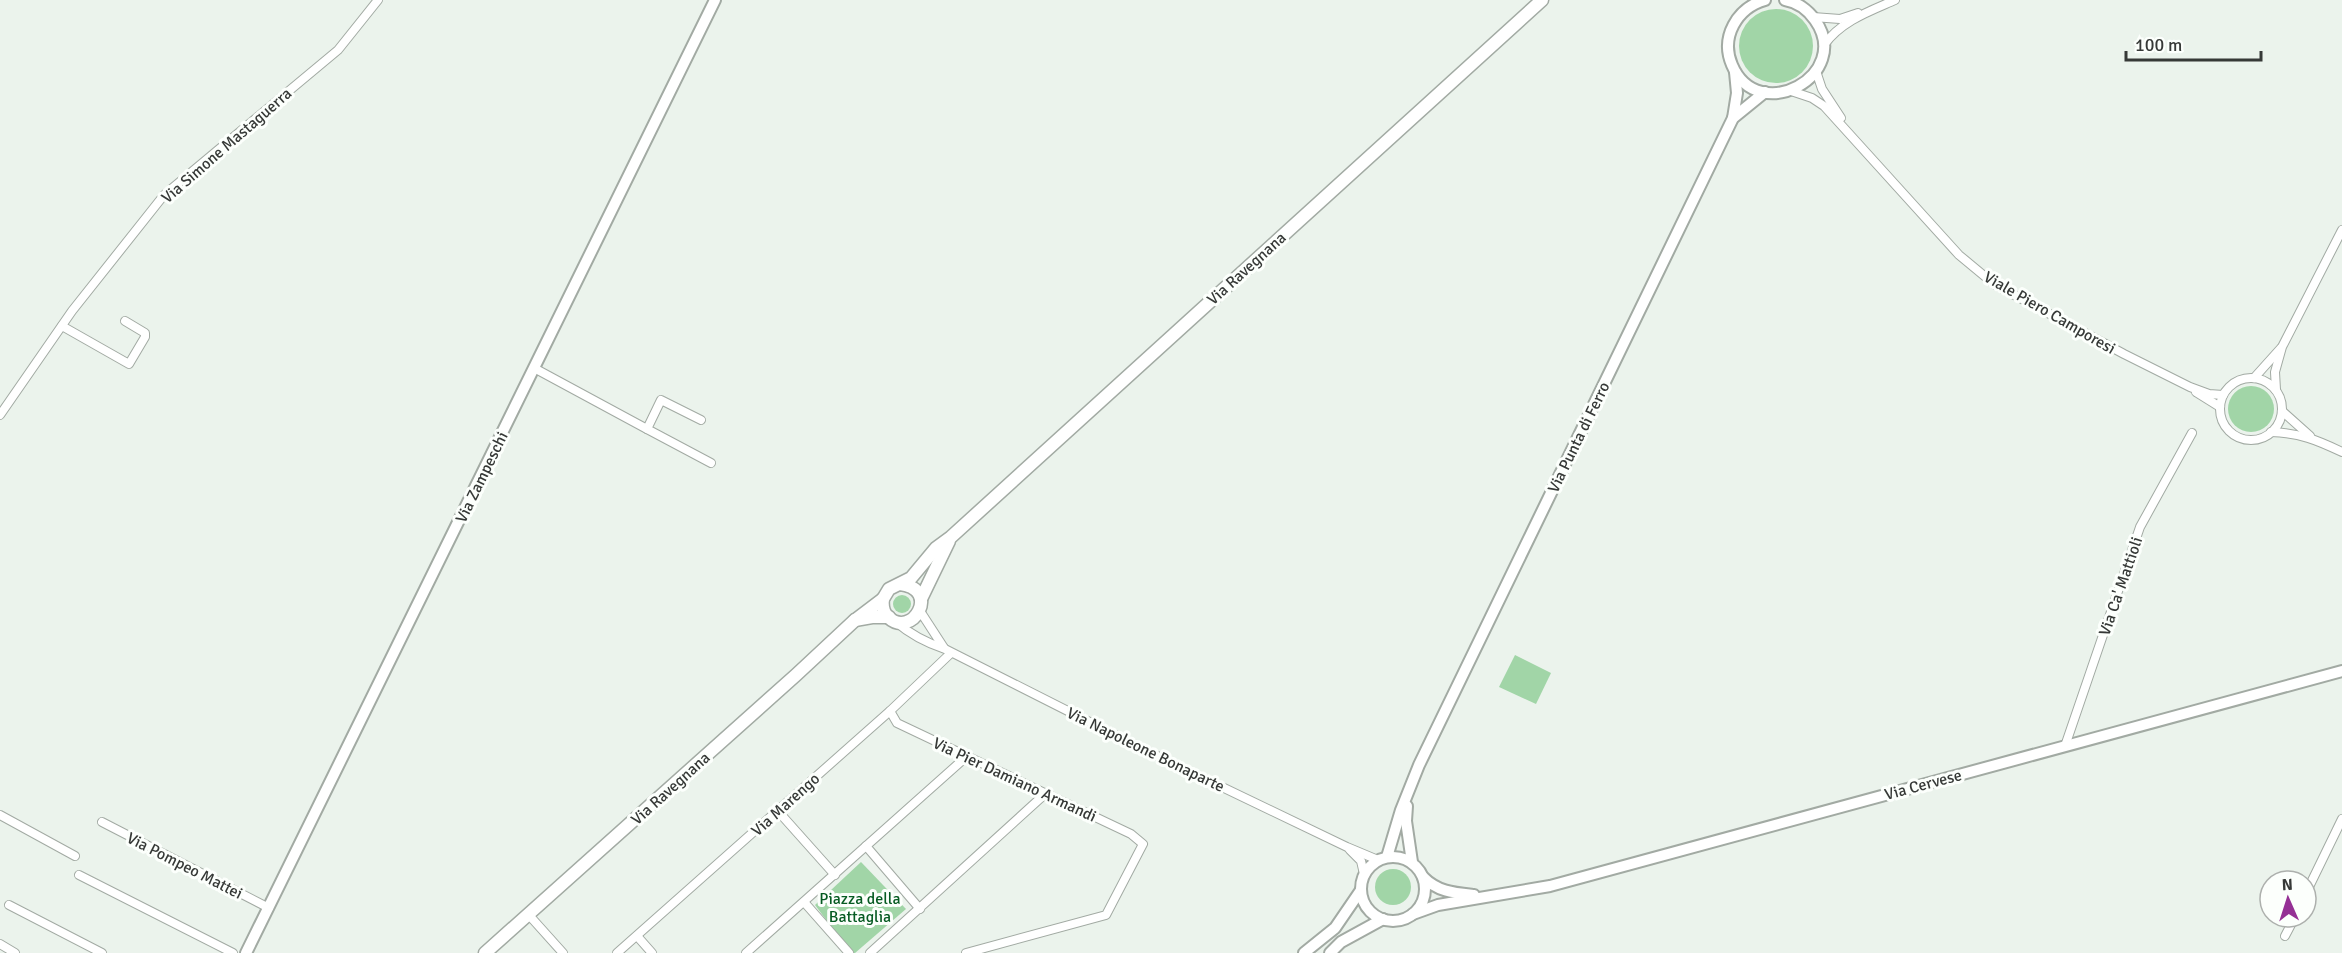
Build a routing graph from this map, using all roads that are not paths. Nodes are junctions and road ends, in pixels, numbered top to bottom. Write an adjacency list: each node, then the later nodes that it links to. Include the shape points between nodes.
1 (378, 0): 21 (street, Via Simone Mastaguerra, via 338,50 164,195)
2 (715, 0): 23 (street, Via Zampeschi)
3 (1542, 0): 38 (main road, Via Ravegnana)
4 (1742, 0): 10 (street)
5 (1765, 0): 10 (street)
6 (1785, 0): 8 (street)
7 (1895, 0): 9 (street)
8 (1801, 3): 11 (street)
9 (1883, 6): 11 (street, via 1840,19); 12 (street, via 1841,27)
10 (1743, 12): 13 (street, via 1729,39)
11 (1813, 17): 12 (street)
12 (1823, 45): 14 (street)
13 (1734, 69): 16 (street, via 1745,82); 17 (street, via 1737,93)
14 (1816, 71): 15 (street); 18 (street, Viale Piero Camporesi, via 1822,88)
15 (1791, 91): 16 (street); 18 (street, Viale Piero Camporesi, via 1824,106)
16 (1765, 92): 17 (street, Via Punta di Ferro)
17 (1733, 118): 50 (street, Via Punta di Ferro)
18 (1853, 136): 25 (street, Viale Piero Camporesi, via 1959,255 1994,284)
19 (2342, 230): 22 (street)
20 (125, 321): 21 (street, via 145,333 129,364)
21 (62, 326): 30 (street, Via Simone Mastaguerra)
22 (2282, 347): 24 (street); 26 (street, via 2275,372)
23 (534, 368): 32 (street); 69 (street, Via Zampeschi)
24 (2254, 378): 26 (street); 27 (street, via 2235,382)
25 (2190, 387): 27 (street, Viale Piero Camporesi); 28 (street, Viale Piero Camporesi)
26 (2276, 391): 29 (street)
27 (2223, 395): 28 (street)
28 (2220, 407): 33 (street, via 2226,428 2237,437 2259,439)
29 (2282, 411): 33 (street); 35 (street)
30 (0, 415)
31 (701, 420): 32 (street, via 661,400)
32 (647, 429): 37 (street)
33 (2271, 432): 35 (street)
34 (2192, 434): 47 (street, Via Ca' Mattioli, via 2140,527)
35 (2312, 437): 36 (street)
36 (2342, 452)
37 (711, 463)
38 (951, 537): 39 (main road, Via Ravegnana, via 936,548 911,578); 41 (main road, Via Ravegnana)
39 (900, 584): 40 (main road, via 889,589); 41 (main road, via 915,589)
40 (883, 599): 42 (main road, via 883,609); 43 (main road, Via Ravegnana)
41 (920, 605): 42 (main road, via 911,620); 44 (street)
42 (892, 619): 43 (main road, via 872,617); 44 (street, Via Napoleone Bonaparte, via 912,634)
43 (854, 621): 71 (main road, Via Ravegnana)
44 (948, 651): 46 (street, Via Marengo); 56 (street, Via Napoleone Bonaparte)
45 (2342, 671): 47 (street, Via Cervese)
46 (890, 711): 48 (street, Via Pier Damiano Armandi, via 897,723); 51 (street, Via Marengo)
47 (2065, 746): 66 (street, Via Cervese, via 1550,886)
48 (966, 756): 49 (street, Via Pier Damiano Armandi); 55 (street)
49 (1045, 794): 70 (street); 90 (street, Via Pier Damiano Armandi, via 1131,834 1143,844 1106,915)
50 (1407, 795): 58 (street, Via Punta di Ferro); 59 (street, Via Punta di Ferro)
51 (777, 810): 63 (street); 75 (street, Via Marengo)
52 (0, 815): 57 (street)
53 (2342, 819): 60 (street)
54 (102, 822): 69 (street, Via Pompeo Mattei)
55 (866, 846): 63 (street); 70 (street)
56 (1347, 847): 58 (street, Via Napoleone Bonaparte); 61 (street, Via Napoleone Bonaparte, via 1361,861)
57 (75, 856)
58 (1383, 858): 59 (street, via 1401,857); 61 (street)
59 (1412, 862): 64 (street, Via Cervese)
60 (2318, 869)
61 (1364, 874): 65 (street)
62 (79, 875): 81 (street)
63 (835, 875): 67 (street)
64 (1423, 877): 66 (street, Via Cervese, via 1443,891); 72 (street, via 1424,897)
65 (1360, 890): 73 (street, via 1368,909); 78 (street, via 1335,928)
66 (1504, 894): 72 (street, Via Cervese, via 1438,905)
67 (804, 902): 87 (street); 88 (street)
68 (9, 905): 80 (street)
69 (269, 908): 82 (street, Via Zampeschi)
70 (920, 909): 89 (street)
71 (528, 914): 83 (main road, Via Ravegnana); 84 (street)
72 (1413, 914): 73 (street, Via Cervese, via 1398,921)
73 (1383, 919): 91 (street, Via Cervese, via 1341,942)
74 (2289, 929): 76 (street)
75 (637, 936): 85 (street, Via Marengo); 86 (street)
76 (2285, 936)
77 (0, 944): 79 (street)
78 (1303, 952)
79 (15, 953)
80 (102, 953)
81 (233, 953)
82 (246, 953)
83 (485, 953)
84 (563, 953)
85 (617, 953)
86 (652, 953)
87 (746, 953)
88 (849, 953)
89 (870, 953)
90 (966, 953)
91 (1330, 953)

